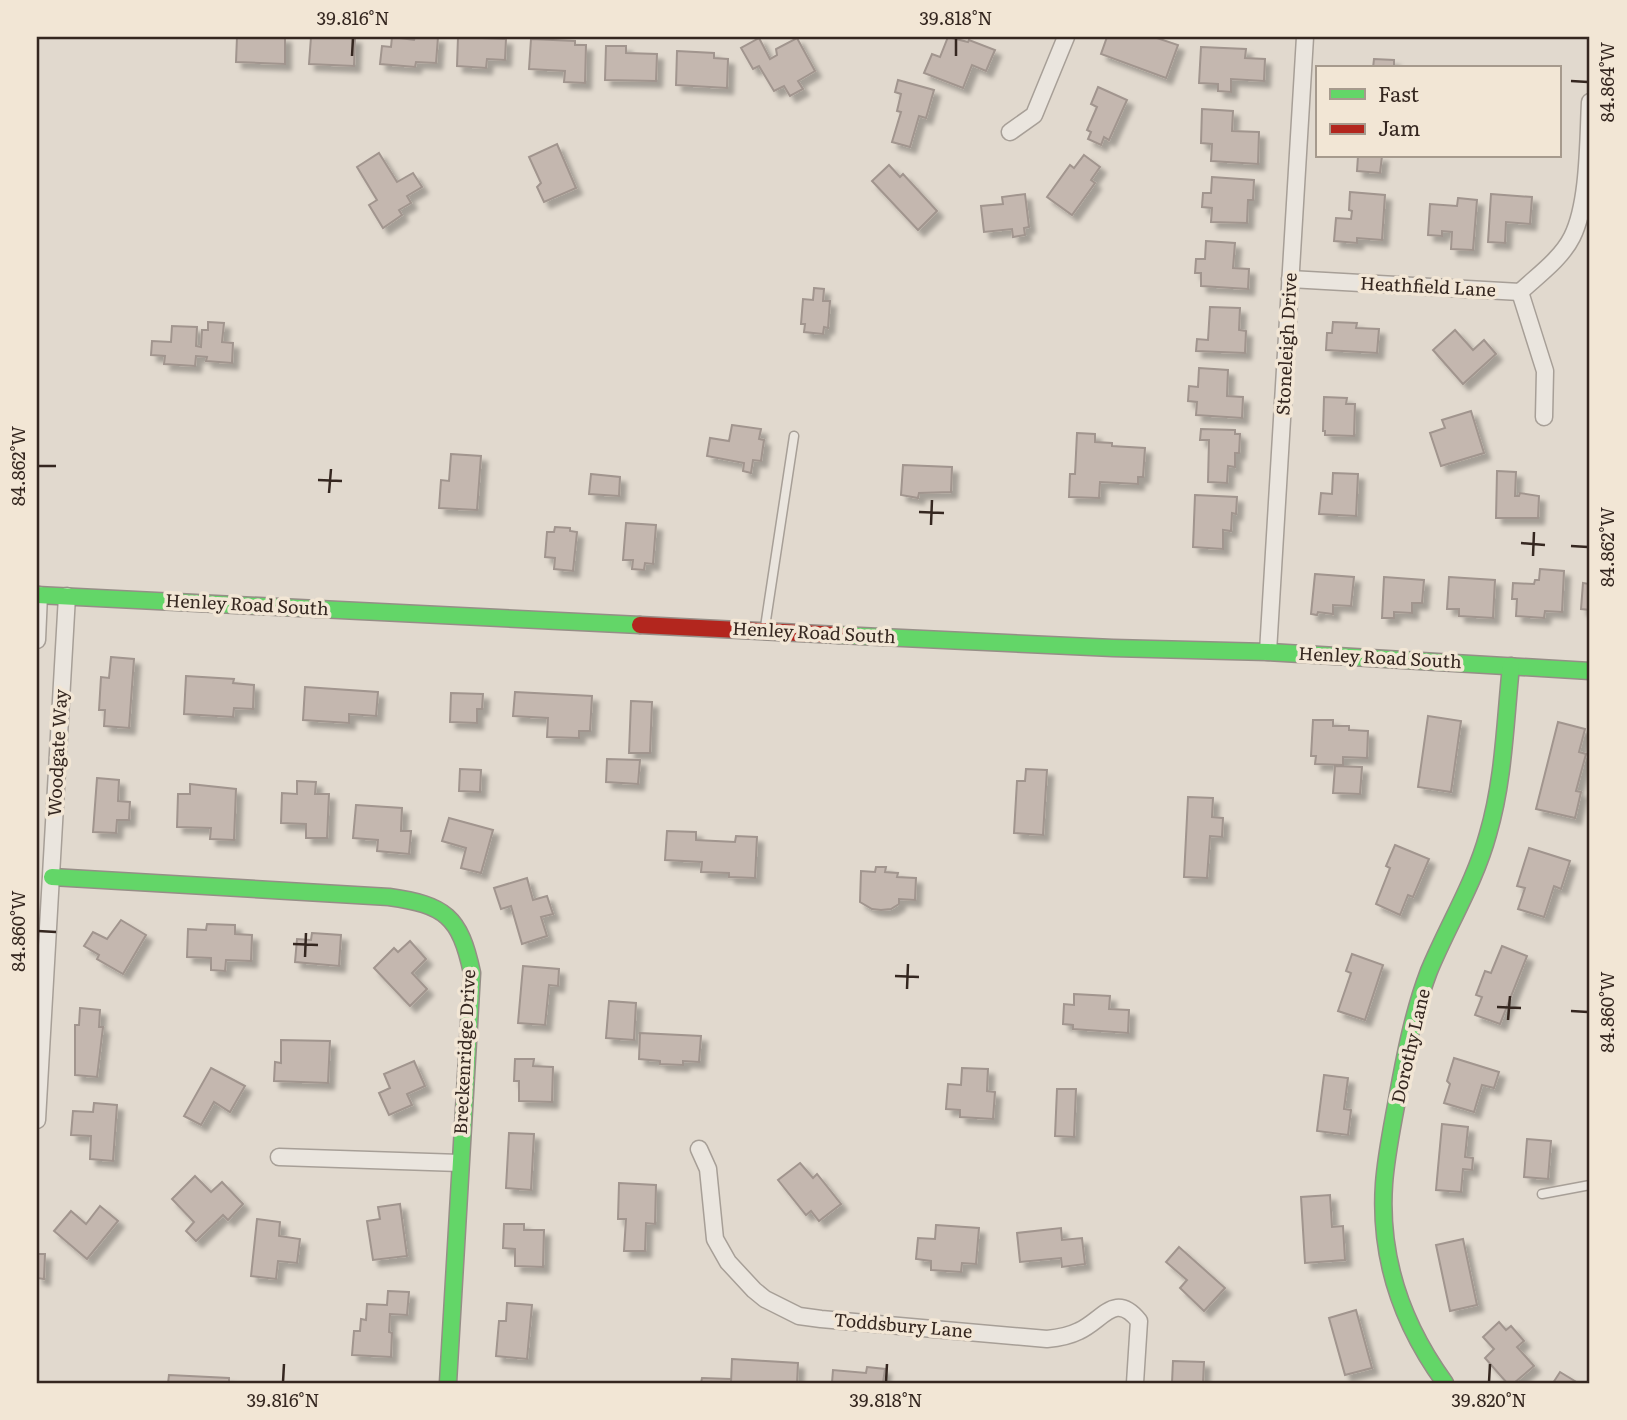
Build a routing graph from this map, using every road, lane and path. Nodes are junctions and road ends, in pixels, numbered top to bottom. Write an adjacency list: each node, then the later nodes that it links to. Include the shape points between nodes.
1 (1066, 37): 4 (street, via 1034,115)
2 (1305, 37): 5 (street, Stoneleigh Drive)
3 (1590, 102): 6 (street, Heathfield Lane, via 1582,207 1572,237)
4 (1010, 132)
5 (1290, 279): 6 (street, Heathfield Lane); 13 (street, Stoneleigh Drive)
6 (1520, 292): 7 (street, via 1545,370)
7 (1544, 417)
8 (794, 436): 11 (lane)
9 (38, 595): 10 (street, Henley Road South); 12 (street)
10 (67, 596): 11 (street, Henley Road South); 16 (street, Woodgate Way)
11 (765, 630): 13 (street, Henley Road South)
12 (37, 640)
13 (1268, 652): 14 (street, Henley Road South)
14 (1511, 666): 15 (street, Henley Road South); 25 (street, Dorothy Lane, via 1500,777 1487,836 1420,997 1404,1059 1384,1185 1386,1243 1394,1285 1411,1328)
15 (1590, 671)
16 (48, 876): 17 (street, Woodgate Way); 20 (street, Breckenridge Drive, via 389,897 431,905 463,940 472,973)
17 (37, 1120)
18 (699, 1149): 24 (street, Toddsbury Lane, via 708,1169 715,1239 738,1274 783,1309 821,1319 1047,1339 1079,1331 1111,1308 1122,1308 1131,1310 1139,1321)
19 (279, 1157): 20 (street)
20 (460, 1163): 23 (street, Breckenridge Drive)
21 (1590, 1185): 22 (lane)
22 (1542, 1194)
23 (448, 1383)
24 (1135, 1383)
25 (1445, 1383)

